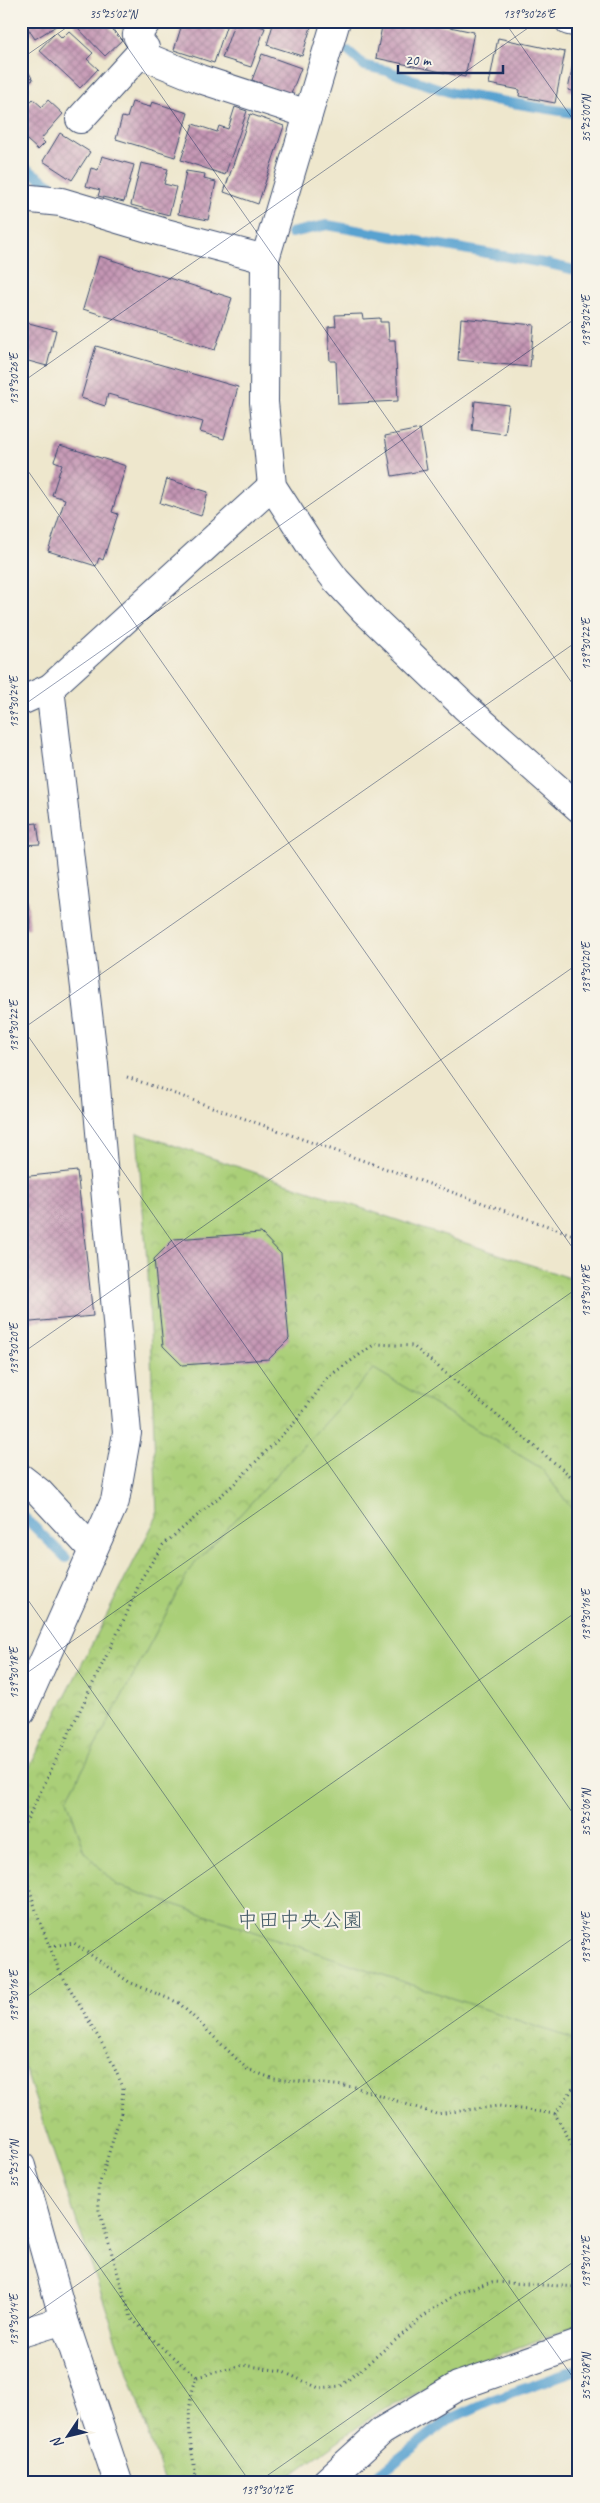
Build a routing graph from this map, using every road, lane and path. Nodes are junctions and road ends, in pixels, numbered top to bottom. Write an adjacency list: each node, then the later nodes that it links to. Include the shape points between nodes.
1 (147, 21): 5 (street, via 138,35)
2 (336, 21): 6 (street)
3 (569, 21): 4 (street)
4 (579, 23)
5 (144, 48): 6 (street, via 149,58 200,79); 7 (street)
6 (308, 114): 9 (street)
7 (80, 119)
8 (21, 198): 9 (street, via 61,202)
9 (265, 258): 10 (street, via 264,402)
10 (272, 486): 11 (street); 13 (street, via 314,551 365,612)
11 (50, 688): 12 (street); 14 (street)
12 (21, 701)
13 (579, 808)
14 (94, 1065): 15 (path); 18 (street, via 127,1433 115,1501)
15 (579, 1237)
16 (21, 1478): 18 (street, via 39,1492)
17 (579, 1483): 20 (path, via 413,1346 376,1344 328,1377 297,1420 258,1460 163,1545 141,1579)
18 (92, 1549): 19 (street)
19 (21, 1712)
20 (21, 1832)
21 (21, 1861): 22 (path)
22 (50, 1946): 24 (path, via 74,1943 129,1982 179,2003 247,2069 274,2079 355,2087 436,2114 499,2106); 31 (path, via 59,1970 107,2052 123,2087 121,2113 98,2189 99,2210 131,2318)
23 (579, 2080): 24 (path)
24 (556, 2114): 25 (path)
25 (579, 2157)
26 (21, 2166): 28 (street)
27 (579, 2287): 31 (path, via 492,2282 459,2292 429,2312 341,2386 319,2388 281,2371 244,2365)
28 (64, 2320): 29 (street); 32 (street)
29 (21, 2332)
30 (579, 2344): 34 (street, via 458,2386 382,2431)
31 (198, 2377): 33 (path, via 188,2422)
32 (118, 2482)
33 (198, 2482)
34 (326, 2482)

